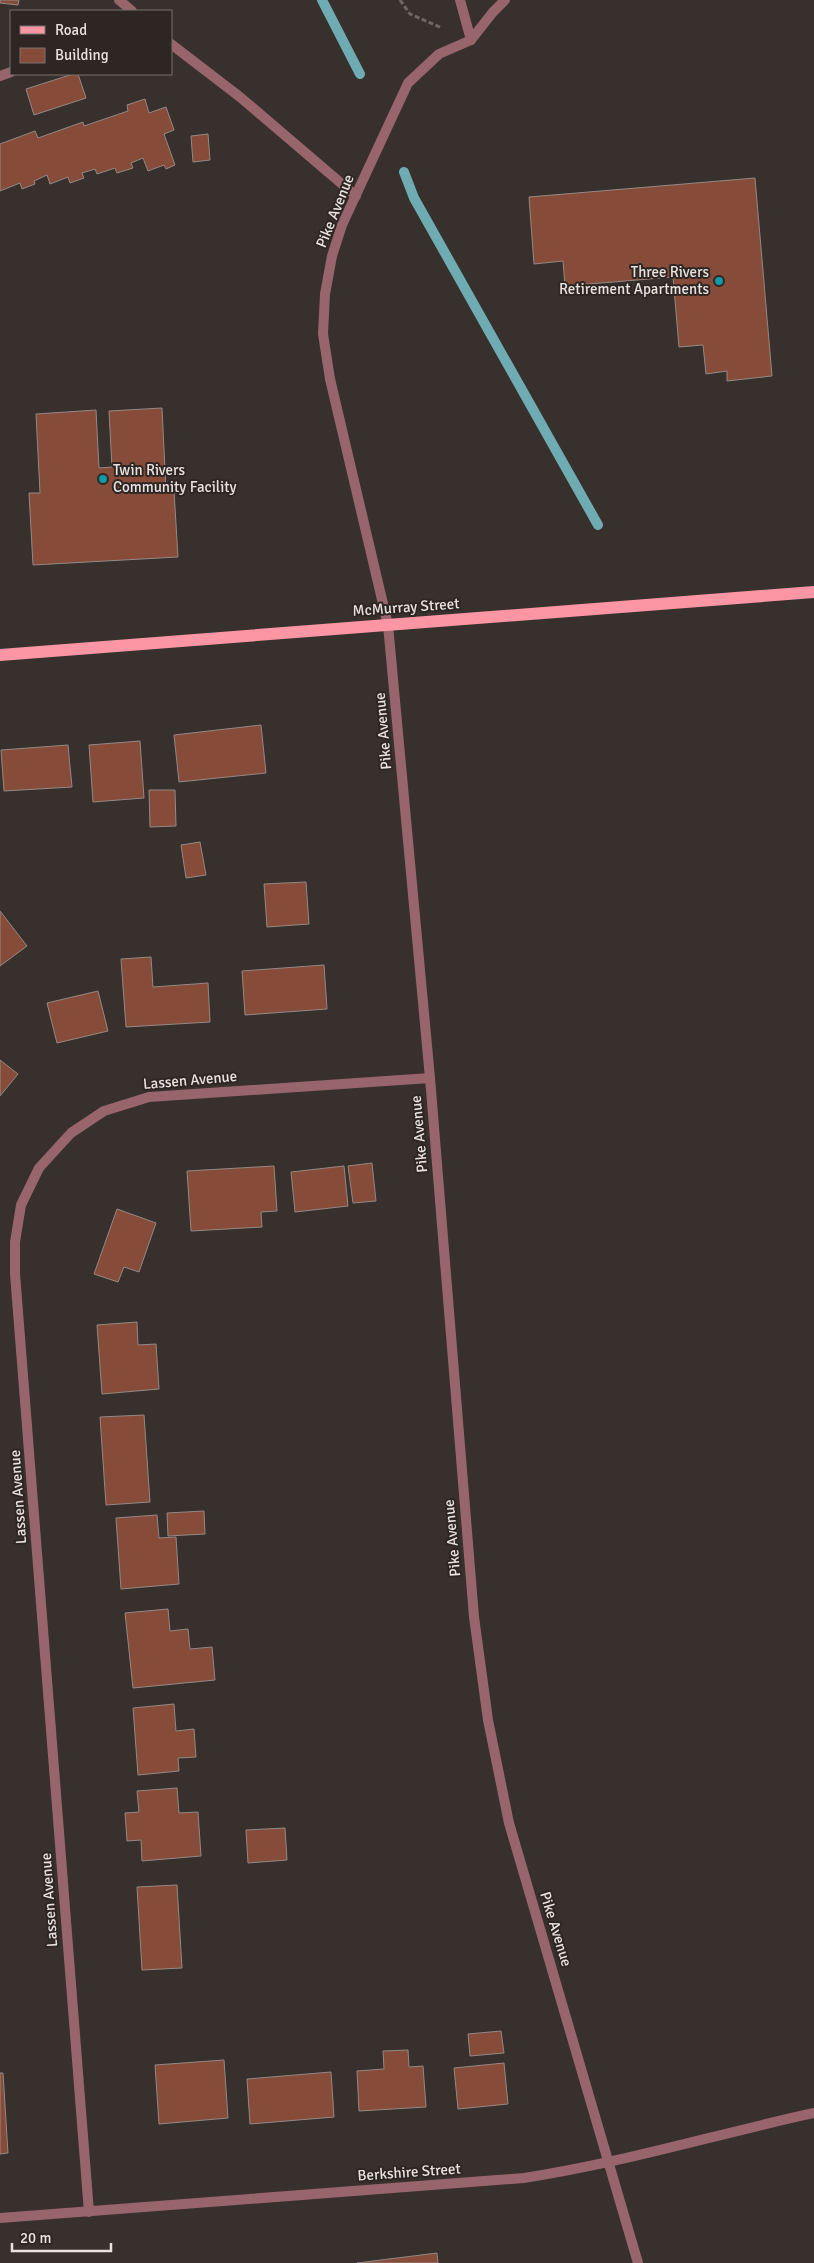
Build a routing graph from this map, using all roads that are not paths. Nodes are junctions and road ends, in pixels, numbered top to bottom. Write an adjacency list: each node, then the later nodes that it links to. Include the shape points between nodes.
1 (120, 0): 4 (street)
2 (460, 0): 5 (street)
3 (505, 0): 5 (street)
4 (131, 10)
5 (470, 40): 7 (street, Pike Avenue, via 439,54 408,82)
6 (172, 45): 7 (street, via 240,97)
7 (356, 196): 9 (street, Pike Avenue, via 332,256 325,294 323,334 330,378)
8 (814, 592): 9 (main road, McMurray Street)
9 (388, 625): 10 (main road, McMurray Street); 11 (street, Pike Avenue)
10 (0, 655)
11 (430, 1078): 13 (street, Pike Avenue, via 474,1617 488,1720 509,1823); 14 (street, Lassen Avenue, via 149,1097 104,1111 71,1133 39,1168 21,1205 14,1242 15,1274)
12 (814, 2113): 13 (street, Berkshire Street, via 733,2130)
13 (610, 2163): 14 (street, Berkshire Street, via 524,2178); 16 (street, Pike Avenue)
14 (89, 2212): 15 (street, Berkshire Street)
15 (0, 2218)
16 (638, 2263)

